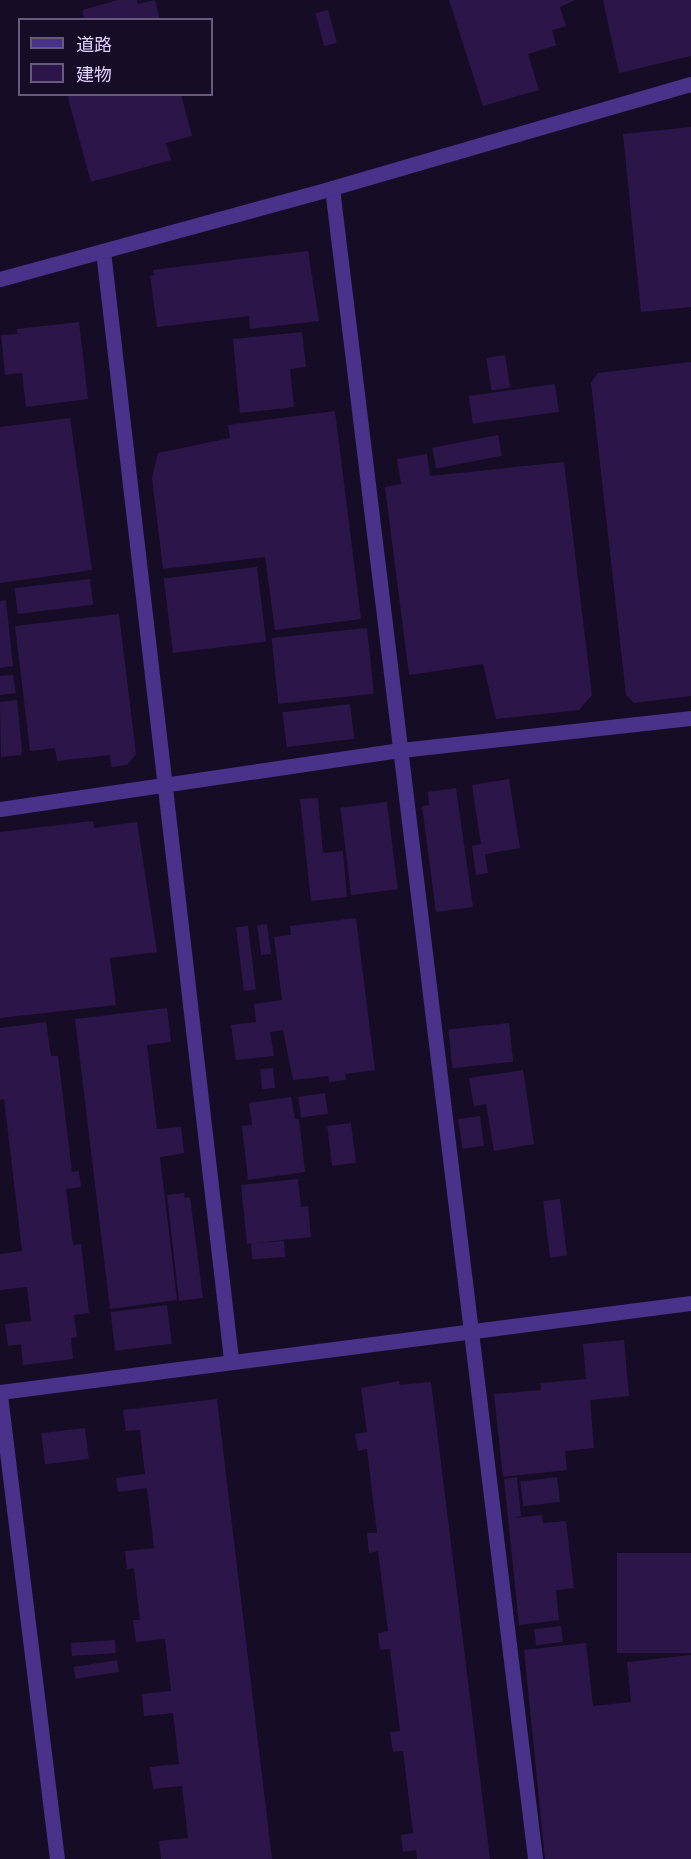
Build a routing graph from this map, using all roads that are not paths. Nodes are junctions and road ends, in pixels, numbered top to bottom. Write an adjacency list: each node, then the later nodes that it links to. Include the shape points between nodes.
1 (691, 84): 2 (street)
2 (332, 188): 3 (street); 6 (street)
3 (103, 251): 4 (street); 7 (street)
4 (0, 279)
5 (691, 718): 6 (street)
6 (400, 750): 7 (street); 10 (street)
7 (163, 788): 8 (street); 11 (street)
8 (0, 809)
9 (691, 1303): 10 (street)
10 (471, 1330): 11 (street); 14 (street)
11 (231, 1359): 12 (street)
12 (0, 1394): 13 (street)
13 (57, 1859)
14 (535, 1859)

